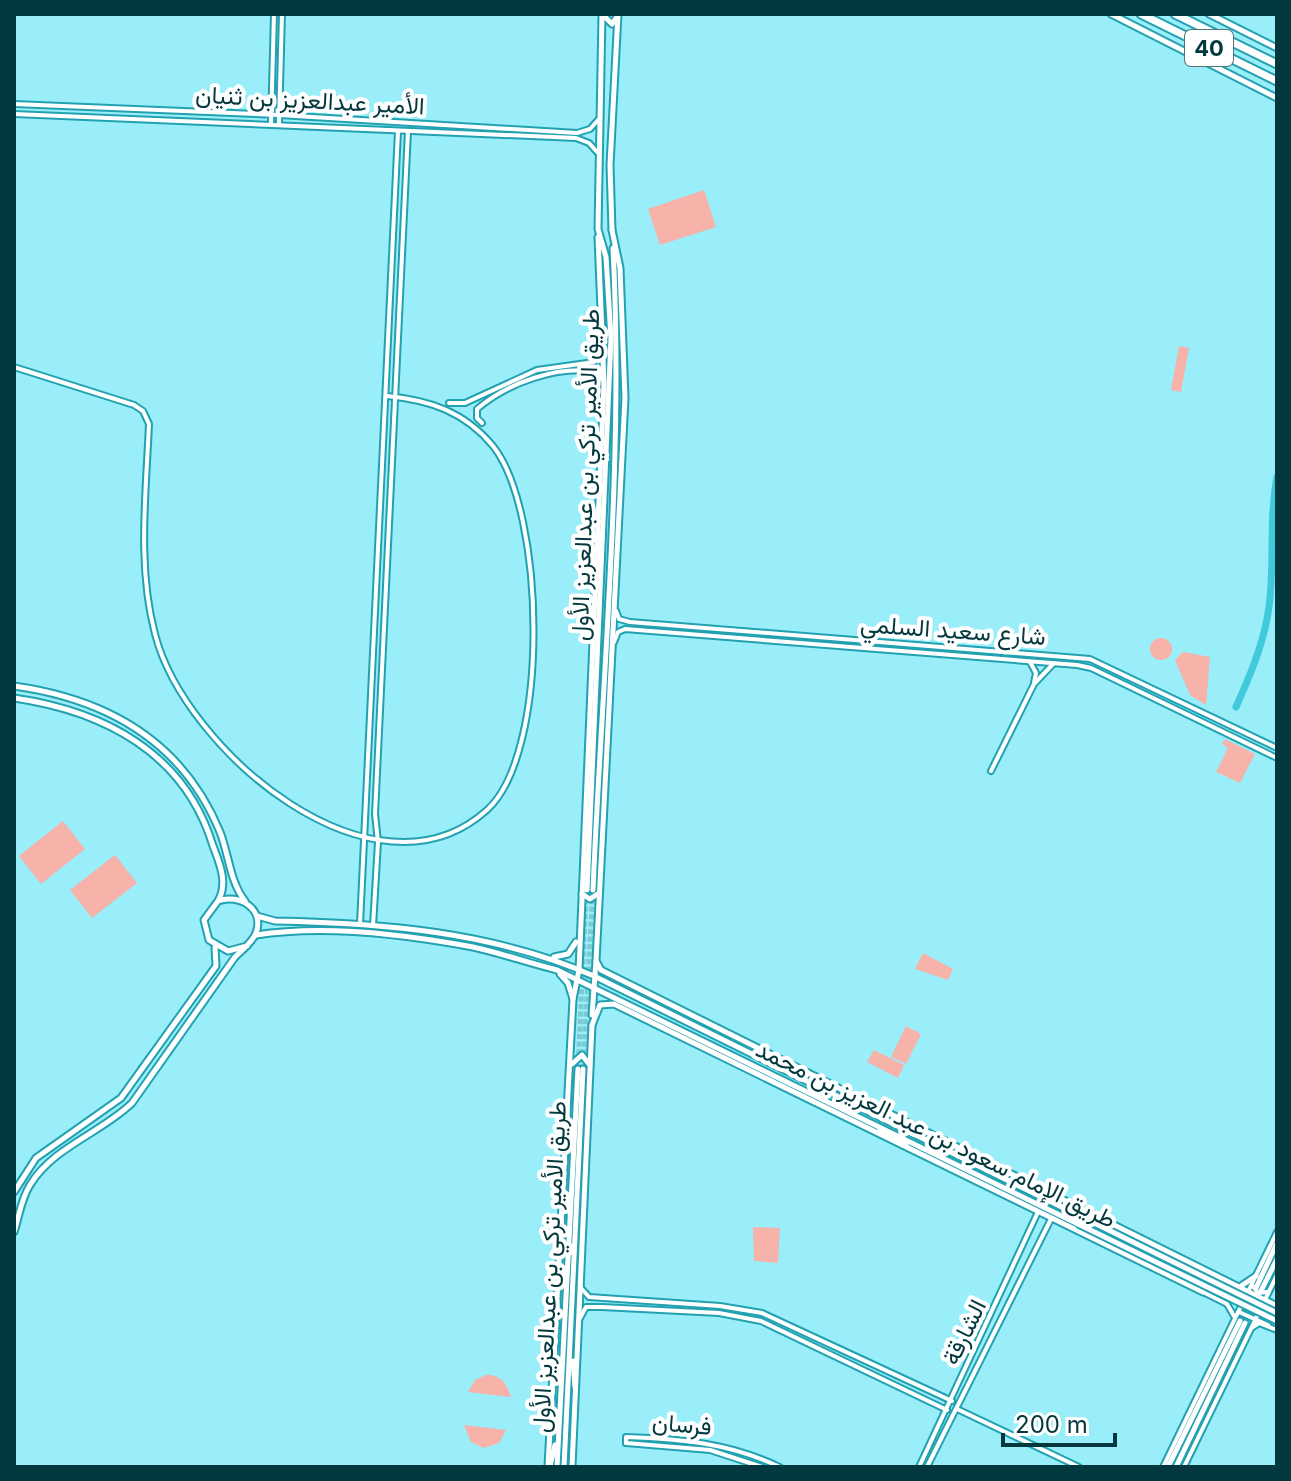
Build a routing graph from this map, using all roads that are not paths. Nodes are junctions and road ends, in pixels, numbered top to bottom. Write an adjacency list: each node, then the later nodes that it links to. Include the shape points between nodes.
1 (274, 14): 17 (street)
2 (282, 14): 18 (street)
3 (602, 14): 8 (main road, via 612,24); 9 (main road, طريق الأمير تركي بن عبدالعزيز الأول)
4 (1111, 14): 14 (main road)
5 (1141, 14): 13 (highway, 40)
6 (1175, 14): 12 (highway, 40)
7 (1209, 14): 11 (main road)
8 (618, 15): 10 (main road, طريق الأمير تركي بن عبدالعزيز الأول)
9 (601, 35): 10 (main road, via 608,27); 19 (main road, طريق الأمير تركي بن عبدالعزيز الأول)
10 (617, 38): 28 (main road, طريق الأمير تركي بن عبدالعزيز الأول)
11 (1277, 48)
12 (1277, 64)
13 (1275, 81)
14 (1277, 98)
15 (14, 104): 17 (street, الأمير عبدالعزيز بن ثنيان)
16 (14, 114): 20 (street, الأمير عبدالعزيز بن ثنيان)
17 (272, 114): 18 (street, الأمير عبدالعزيز بن ثنيان); 20 (street)
18 (279, 115): 19 (street, الأمير عبدالعزيز بن ثنيان, via 577,133); 21 (street)
19 (599, 119): 24 (main road, طريق الأمير تركي بن عبدالعزيز الأول)
20 (271, 124): 21 (street, الأمير عبدالعزيز بن ثنيان)
21 (279, 124): 22 (street, الأمير عبدالعزيز بن ثنيان)
22 (398, 131): 23 (street, الأمير عبدالعزيز بن ثنيان); 25 (street)
23 (408, 131): 24 (street, الأمير عبدالعزيز بن ثنيان, via 576,138); 26 (street)
24 (597, 152): 27 (main road, طريق الأمير تركي بن عبدالعزيز الأول)
25 (397, 162): 26 (street); 29 (street)
26 (407, 163): 30 (street)
27 (598, 229): 31 (main road); 45 (main road, طريق الأمير تركي بن عبدالعزيز الأول, via 606,257 611,338)
28 (612, 230): 42 (main road, via 625,335); 46 (main road, طريق الأمير تركي بن عبدالعزيز الأول, via 617,397)
29 (390, 275): 30 (street); 37 (street)
30 (399, 276): 39 (street)
31 (603, 344): 32 (street, via 596,361); 35 (main road)
32 (565, 364): 34 (street, via 589,365); 36 (street, via 522,375)
33 (14, 367): 62 (street, via 125,402 147,417 143,544 149,603 155,635 179,691 209,732 257,780 304,811)
34 (580, 370): 35 (street, via 599,372); 38 (street, via 539,377)
35 (604, 383): 43 (main road)
36 (484, 393): 38 (street, via 474,407); 40 (street, via 465,403)
37 (387, 396): 39 (street); 52 (street)
38 (494, 396): 41 (street, via 477,409)
39 (397, 397): 53 (street); 56 (street, via 425,401 462,417 501,457 529,550)
40 (449, 403)
41 (482, 423)
42 (621, 508): 44 (main road); 46 (main road)
43 (598, 513): 45 (main road); 64 (main road)
44 (615, 608): 47 (street, via 619,619); 49 (main road)
45 (601, 610): 46 (main road, طريق الأمير تركي بن عبدالعزيز الأول, via 590,890)
46 (608, 621)
47 (630, 622): 48 (street, via 625,625); 59 (street, شارع سعيد السلمي, via 1090,659)
48 (630, 629): 49 (street, شارع سعيد السلمي, via 620,630); 50 (street, شارع سعيد السلمي)
49 (614, 644): 65 (main road)
50 (1028, 660): 51 (street, شارع سعيد السلمي); 54 (street, via 1036,673)
51 (1055, 663): 54 (street); 60 (street, شارع سعيد السلمي, via 1091,668)
52 (373, 673): 53 (street); 62 (street)
53 (382, 673): 63 (street)
54 (1034, 684): 61 (street)
55 (14, 686): 67 (main road, via 98,705 138,730 183,769 203,796 234,884)
56 (530, 691): 57 (street); 63 (street, via 514,768 489,808 436,838)
57 (538, 692)
58 (14, 698): 66 (main road, via 96,716 144,746 192,800 211,837 222,874)
59 (1277, 748)
60 (1277, 758)
61 (991, 771)
62 (365, 839): 63 (street); 69 (street)
63 (378, 842): 70 (street)
64 (580, 885): 65 (main road, via 582,895 590,899); 72 (main road)
65 (600, 888): 78 (main road)
66 (218, 901): 67 (main road, via 230,897); 73 (main road, via 207,911 204,925)
67 (246, 902): 68 (main road)
68 (257, 916): 69 (main road, طريق الإمام سعود بن عبد العزيز بن محمد); 71 (main road)
69 (360, 926): 70 (main road, طريق الإمام سعود بن عبد العزيز بن محمد)
70 (373, 926): 75 (main road, طريق الإمام سعود بن عبد العزيز بن محمد, via 475,938)
71 (256, 935): 74 (main road); 77 (main road, طريق الإمام سعود بن عبد العزيز بن محمد, via 399,937)
72 (578, 937): 76 (main road, via 568,954); 80 (main road)
73 (215, 946): 74 (main road, via 228,951); 97 (main road, via 216,966 121,1098 36,1158)
74 (247, 946): 103 (main road, via 132,1103 34,1178)
75 (523, 950): 76 (main road, طريق الإمام سعود بن عبد العزيز بن محمد); 77 (main road)
76 (545, 956): 80 (main road, طريق الإمام سعود بن عبد العزيز بن محمد)
77 (521, 959): 79 (main road, طريق الإمام سعود بن عبد العزيز بن محمد)
78 (596, 961): 81 (main road); 89 (main road, via 611,977)
79 (557, 970): 82 (main road, طريق الإمام سعود بن عبد العزيز بن محمد); 84 (main road)
80 (579, 970): 81 (main road, طريق الإمام سعود بن عبد العزيز بن محمد); 82 (main road)
81 (594, 976): 83 (main road); 86 (main road, طريق الإمام سعود بن عبد العزيز بن محمد)
82 (578, 980): 83 (main road, طريق الإمام سعود بن عبد العزيز بن محمد); 84 (main road)
83 (594, 987): 85 (main road, طريق الإمام سعود بن عبد العزيز بن محمد); 87 (main road)
84 (573, 999): 90 (main road)
85 (627, 1002): 88 (main road); 92 (main road, طريق الإمام سعود بن عبد العزيز بن محمد)
86 (654, 1005): 89 (main road); 96 (main road, طريق الإمام سعود بن عبد العزيز بن محمد)
87 (592, 1025): 88 (main road, via 600,1005 614,1004); 91 (main road)
88 (655, 1025): 93 (main road)
89 (715, 1029): 94 (main road)
90 (570, 1069): 91 (main road, via 582,1055); 140 (main road)
91 (591, 1073): 109 (main road)
92 (859, 1116): 93 (main road); 98 (main road, طريق الإمام سعود بن عبد العزيز بن محمد)
93 (924, 1156): 95 (main road)
94 (990, 1164): 96 (main road); 110 (main road)
95 (984, 1184): 98 (main road); 99 (main road)
96 (1032, 1190): 120 (main road, طريق الإمام سعود بن عبد العزيز بن محمد, bridge)
97 (14, 1192)
98 (1026, 1197): 123 (main road, طريق الإمام سعود بن عبد العزيز بن محمد, bridge)
99 (1038, 1212): 100 (main road); 101 (street, الشارقة)
100 (1051, 1218): 102 (street, الشارقة); 112 (main road)
101 (1037, 1220): 102 (street, via 1044,1218); 129 (street, الشارقة)
102 (1046, 1225): 130 (street, الشارقة)
103 (14, 1232)
104 (1277, 1232): 108 (street)
105 (1277, 1243): 106 (main road, via 1258,1290)
106 (1277, 1259)
107 (1277, 1275): 111 (street)
108 (1256, 1276): 110 (main road, via 1247,1285); 111 (street, via 1254,1290 1265,1294); 113 (street)
109 (580, 1286): 114 (street, via 585,1296); 121 (main road)
110 (1236, 1286): 113 (main road)
111 (1271, 1288): 115 (street); 117 (street)
112 (1203, 1292): 116 (street)
113 (1248, 1292): 115 (main road); 119 (street)
114 (602, 1297): 118 (street, via 595,1304); 132 (street, via 762,1313)
115 (1266, 1300): 117 (main road); 122 (street)
116 (1227, 1304): 119 (street); 124 (street)
117 (1277, 1306)
118 (602, 1307): 121 (street, via 586,1307); 134 (street, via 719,1313 761,1321)
119 (1238, 1312): 122 (street); 124 (street)
120 (1277, 1313)
121 (580, 1320): 131 (main road)
122 (1256, 1320): 125 (street); 127 (street)
123 (1277, 1321)
124 (1233, 1323): 127 (street, via 1247,1318); 149 (street)
125 (1268, 1325): 126 (street); 127 (street, via 1256,1324)
126 (1277, 1330)
127 (1249, 1333): 151 (street)
128 (571, 1347): 131 (main road); 137 (main road, طريق الأمير تركي بن عبدالعزيز الأول, via 580,1069); 142 (main road, طريق الأمير تركي بن عبدالعزيز الأول)
129 (966, 1370): 130 (street); 133 (street, الشارقة)
130 (974, 1374): 135 (street, الشارقة)
131 (577, 1396): 143 (main road)
132 (944, 1398): 133 (street); 134 (street)
133 (952, 1401): 136 (street, الشارقة)
134 (939, 1406): 136 (street)
135 (957, 1409): 147 (street, الشارقة); 148 (street)
136 (947, 1410): 146 (street, الشارقة)
137 (559, 1433): 140 (main road); 141 (main road, طريق الأمير تركي بن عبدالعزيز الأول)
138 (708, 1443): 139 (street); 139 (street, فرسان, via 626,1437 626,1443); 145 (street, فرسان, via 734,1447)
139 (706, 1449): 144 (street, فرسان)
140 (549, 1467)
141 (557, 1467)
142 (564, 1467)
143 (572, 1467)
144 (762, 1467)
145 (780, 1467)
146 (919, 1467)
147 (927, 1467)
148 (1079, 1467)
149 (1166, 1467): 150 (main road, via 1243,1322)
150 (1176, 1467)
151 (1184, 1467)

